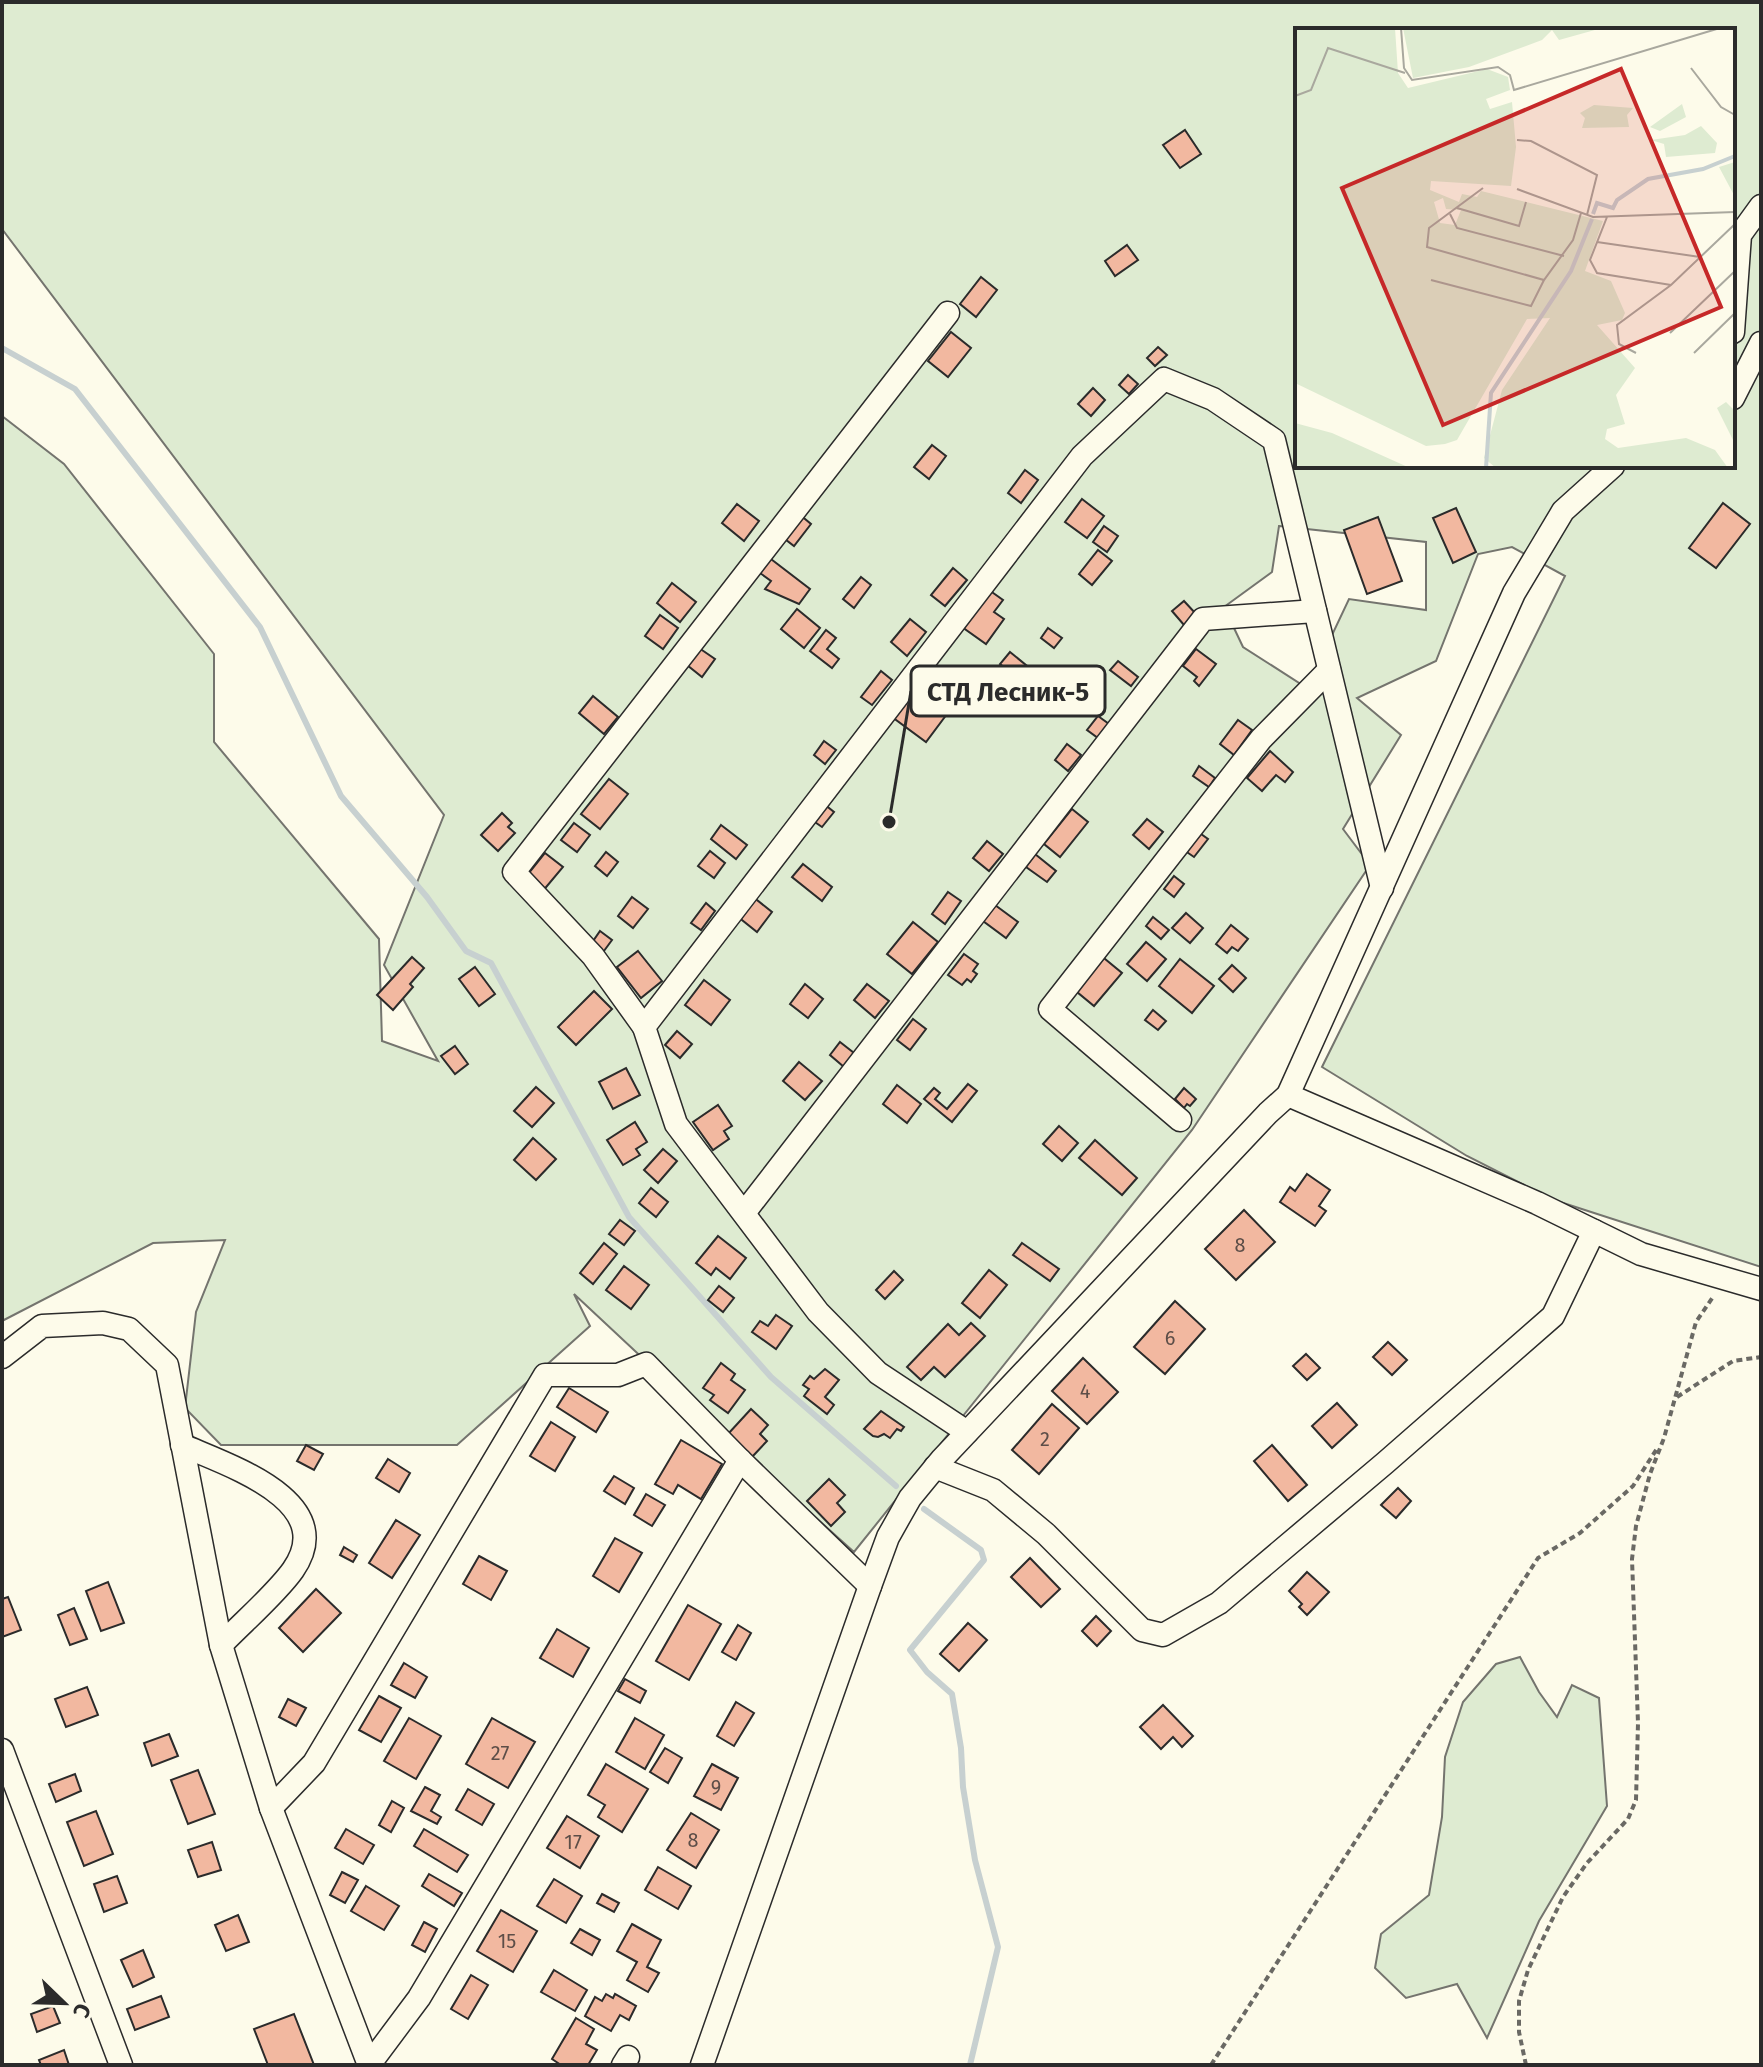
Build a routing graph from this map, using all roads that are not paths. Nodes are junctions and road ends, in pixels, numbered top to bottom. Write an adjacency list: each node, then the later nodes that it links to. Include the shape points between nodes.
1 (1761, 206): 2 (street, via 1740,235)
2 (1735, 304)
3 (948, 313): 10 (street, via 514,872 593,956)
4 (1761, 343): 5 (street)
5 (1735, 394)
6 (1611, 468): 9 (street, via 1563,511 1514,593)
7 (1315, 611): 8 (street); 10 (street, via 1274,440 1213,399 1164,379 1082,456); 13 (street, via 1203,619)
8 (1329, 670): 9 (street); 12 (street, via 1261,739 1050,1009)
9 (1382, 888): 11 (street)
10 (644, 1027): 13 (street, via 676,1124)
11 (1288, 1095): 14 (street); 17 (street)
12 (1180, 1120)
13 (744, 1213): 17 (street, via 818,1312 878,1373)
14 (1594, 1231): 15 (street, via 1641,1254); 20 (street, via 1553,1316 1219,1603 1163,1635 1142,1630 1046,1534 993,1490)
15 (1761, 1289)
16 (2, 1357): 18 (street, via 42,1326 103,1323 129,1329 167,1365)
17 (967, 1432): 20 (street)
18 (182, 1445): 22 (street); 22 (street, via 265,1483 298,1512 305,1542 294,1569)
19 (740, 1460): 21 (street); 24 (street, via 646,1364 618,1375 545,1375 314,1763); 26 (street, via 419,1998)
20 (935, 1467): 21 (street, via 902,1511)
21 (870, 1586): 27 (street)
22 (221, 1645): 24 (street)
23 (2, 1750): 25 (street)
24 (271, 1808): 26 (street)
25 (121, 2065)
26 (369, 2065)
27 (702, 2065)

